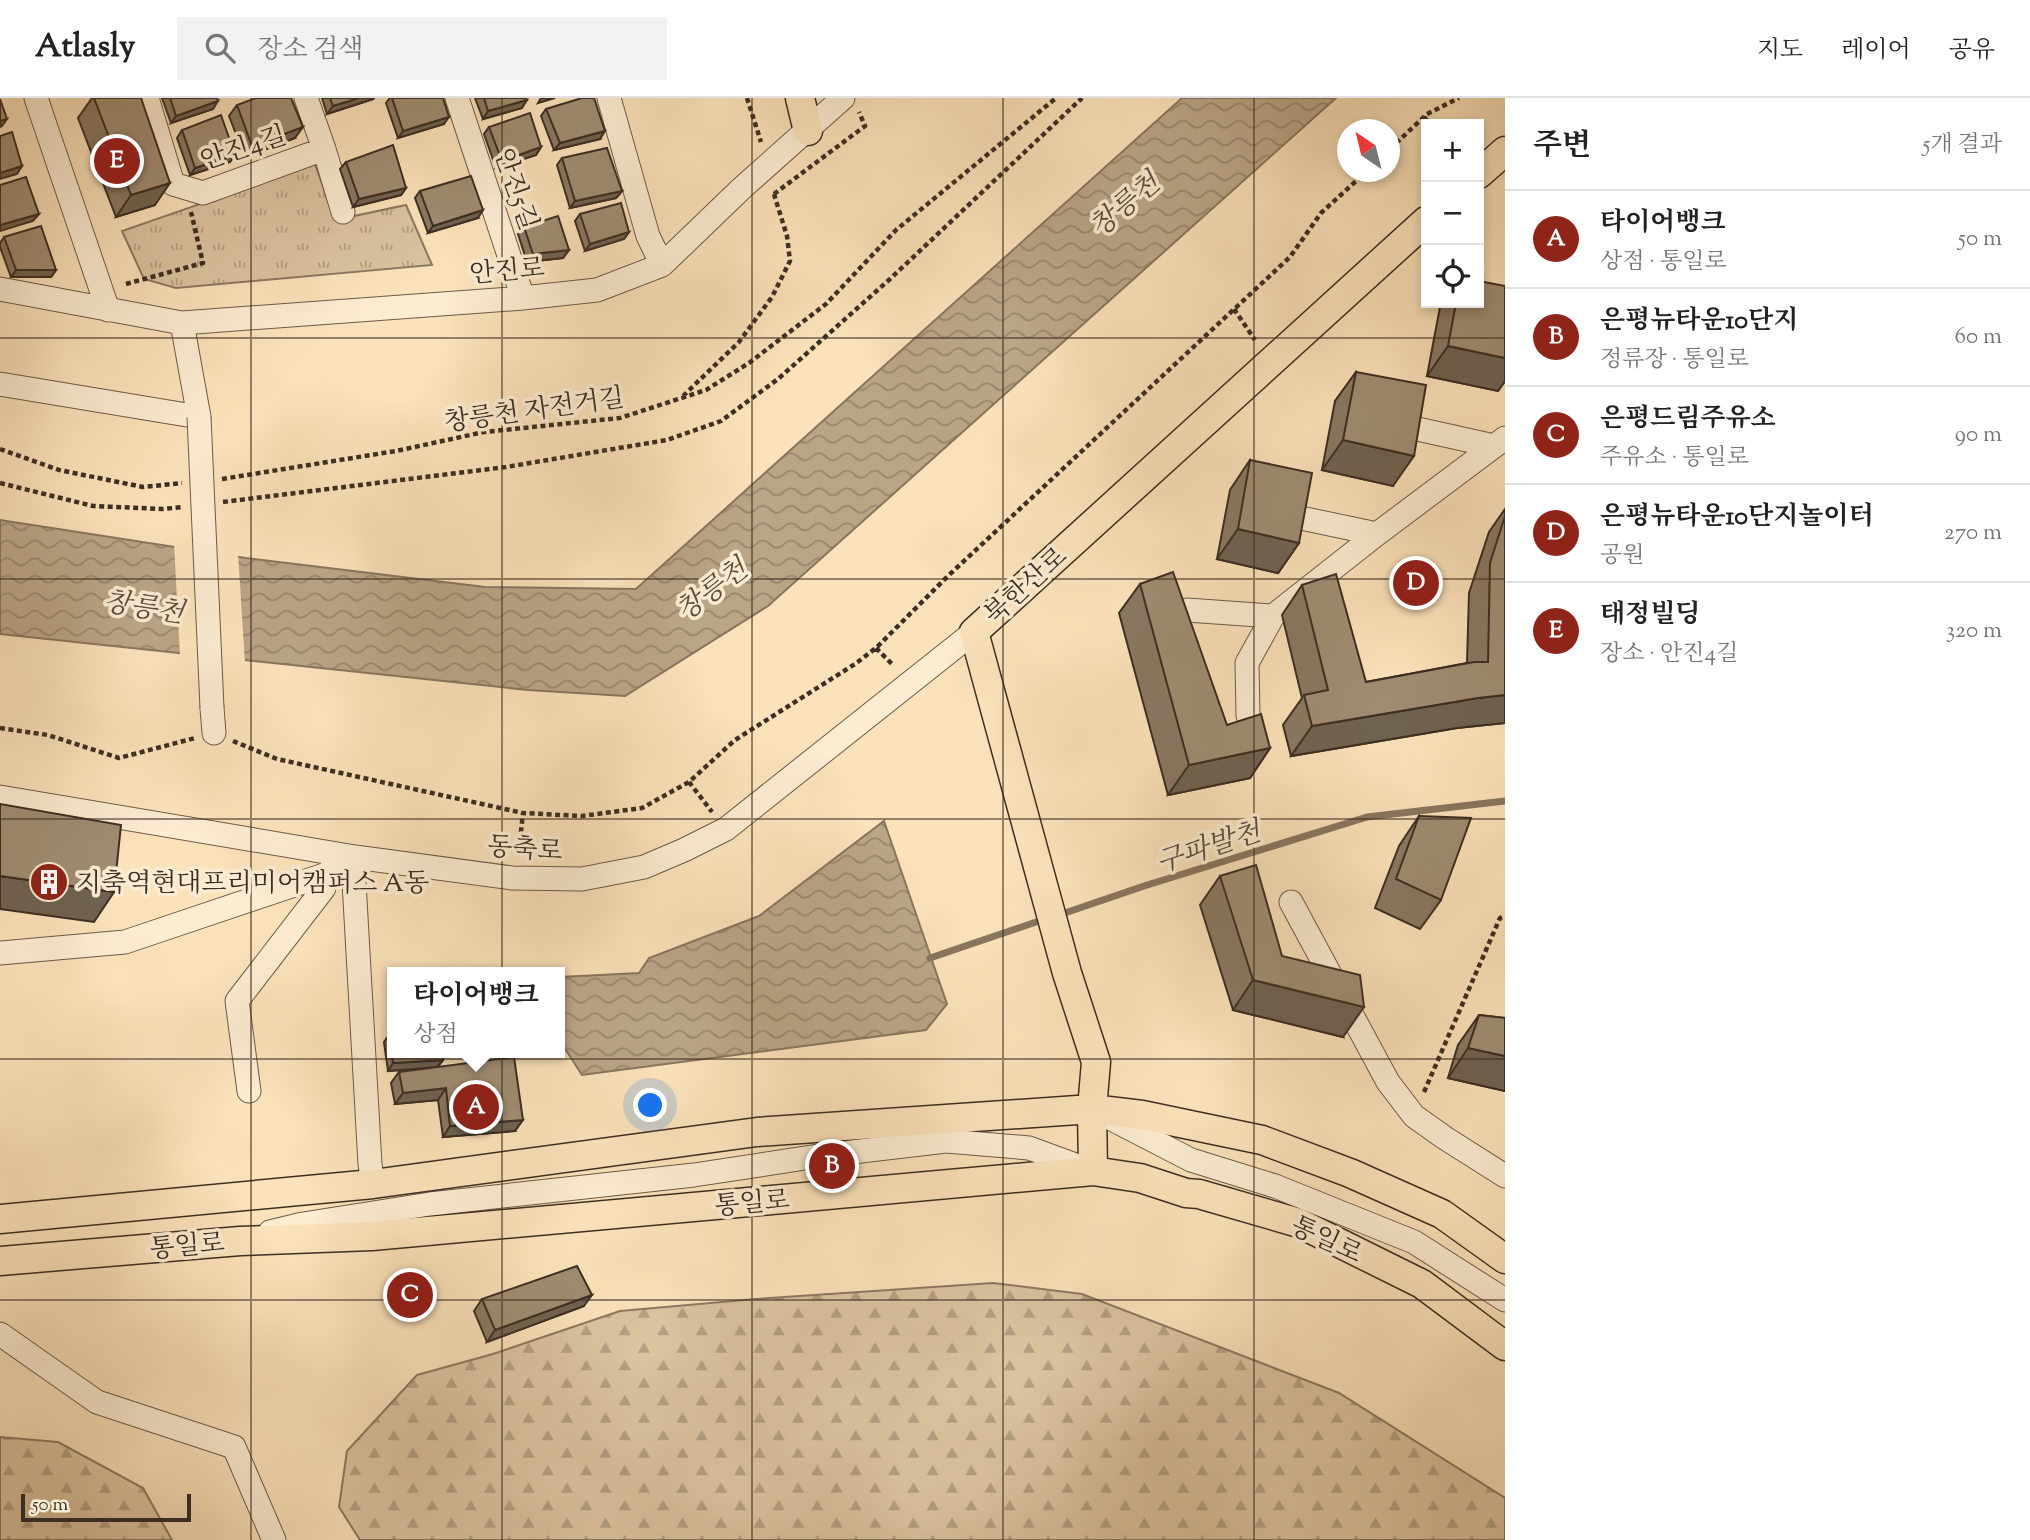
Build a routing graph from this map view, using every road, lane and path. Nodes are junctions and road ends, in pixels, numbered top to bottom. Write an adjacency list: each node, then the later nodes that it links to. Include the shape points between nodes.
1 (147, 98): 21 (street, 안진4길, via 173,184)
2 (306, 98): 17 (street, 안진4길)
3 (457, 98): 27 (street, 안진5길)
4 (609, 98): 24 (street, via 648,236)
5 (747, 98): 16 (path)
6 (800, 98): 14 (main road)
7 (843, 98): 14 (street, 안진로)
8 (1056, 98): 33 (path, 창릉천 자전거길, via 896,230 826,304 749,363)
9 (1082, 98): 41 (path, via 880,288 778,379 720,421 667,440 520,465)
10 (1460, 98): 12 (path)
11 (44, 100): 29 (street)
12 (1424, 117): 15 (path)
13 (865, 126): 33 (path, via 774,194 790,261 772,297 739,342)
14 (808, 131): 24 (street, 안진로)
15 (1400, 140)
16 (761, 141)
17 (324, 149): 21 (street, 안진4길); 22 (street)
18 (1505, 151): 19 (main road)
19 (1484, 170)
20 (1355, 182): 28 (path, via 1321,213 1290,257)
21 (203, 193): 25 (path, via 190,214 203,263)
22 (343, 212)
23 (1421, 226): 47 (main road, 북한산로)
24 (662, 265): 27 (street, 안진로, via 597,290)
25 (126, 284)
26 (0, 289): 29 (street, 안진로)
27 (523, 298): 30 (street, 안진로)
28 (1234, 309): 31 (path); 48 (path)
29 (108, 310): 30 (street, 안진로)
30 (181, 323): 34 (street)
31 (1255, 340)
32 (0, 384): 34 (street)
33 (680, 400): 38 (path, 창릉천 자전거길, via 620,418 484,432 396,452)
34 (199, 417): 52 (street, bridge)
35 (1413, 428): 36 (street)
36 (1500, 442): 44 (street)
37 (0, 449): 40 (path, via 59,470 143,487)
38 (209, 480)
39 (0, 483): 42 (path, via 93,506)
40 (183, 483)
41 (213, 503)
42 (188, 506)
43 (1301, 518): 44 (street)
44 (1377, 534): 46 (street)
45 (1187, 610): 46 (street)
46 (1273, 616): 50 (street, via 1247,663)
47 (974, 632): 58 (street, 동축로, via 726,829 644,867 582,879 512,878); 64 (main road, 북한산로, via 1067,973 1096,1062)
48 (876, 648): 49 (path); 53 (path, via 735,740)
49 (892, 664)
50 (1248, 715)
51 (0, 728): 52 (path, via 48,734 119,758)
52 (214, 733): 56 (path, via 276,759)
53 (689, 782): 55 (path); 56 (path, via 642,808 582,816)
54 (0, 797): 58 (street, 동축로)
55 (713, 812)
56 (523, 813): 57 (path)
57 (519, 849)
58 (355, 857): 59 (street); 68 (street)
59 (324, 875): 62 (street, via 125,942); 63 (street, via 324,888 237,1002)
60 (1291, 902): 65 (street, via 1388,1082)
61 (1505, 916): 65 (path, via 1500,918)
62 (0, 953)
63 (249, 1091)
64 (1092, 1109): 66 (main road, 북한산로); 68 (main road, 통일로, via 757,1132); 71 (main road, 통일로, via 1195,1125 1287,1149 1442,1214); 73 (street, via 1191,1160 1275,1186 1414,1242)
65 (1414, 1116): 67 (street)
66 (1093, 1171): 70 (main road, 통일로, via 372,1236); 70 (street, via 1029,1148 946,1140 694,1175 430,1204 303,1224); 75 (main road, 통일로, via 1140,1178 1299,1223 1422,1284)
67 (1505, 1176)
68 (373, 1184): 69 (main road, 통일로)
69 (0, 1219)
70 (240, 1241): 72 (main road, 통일로)
71 (1505, 1259)
72 (0, 1261)
73 (1505, 1300)
74 (0, 1334): 76 (street, via 97,1402 234,1447)
75 (1505, 1346)
76 (274, 1540)

